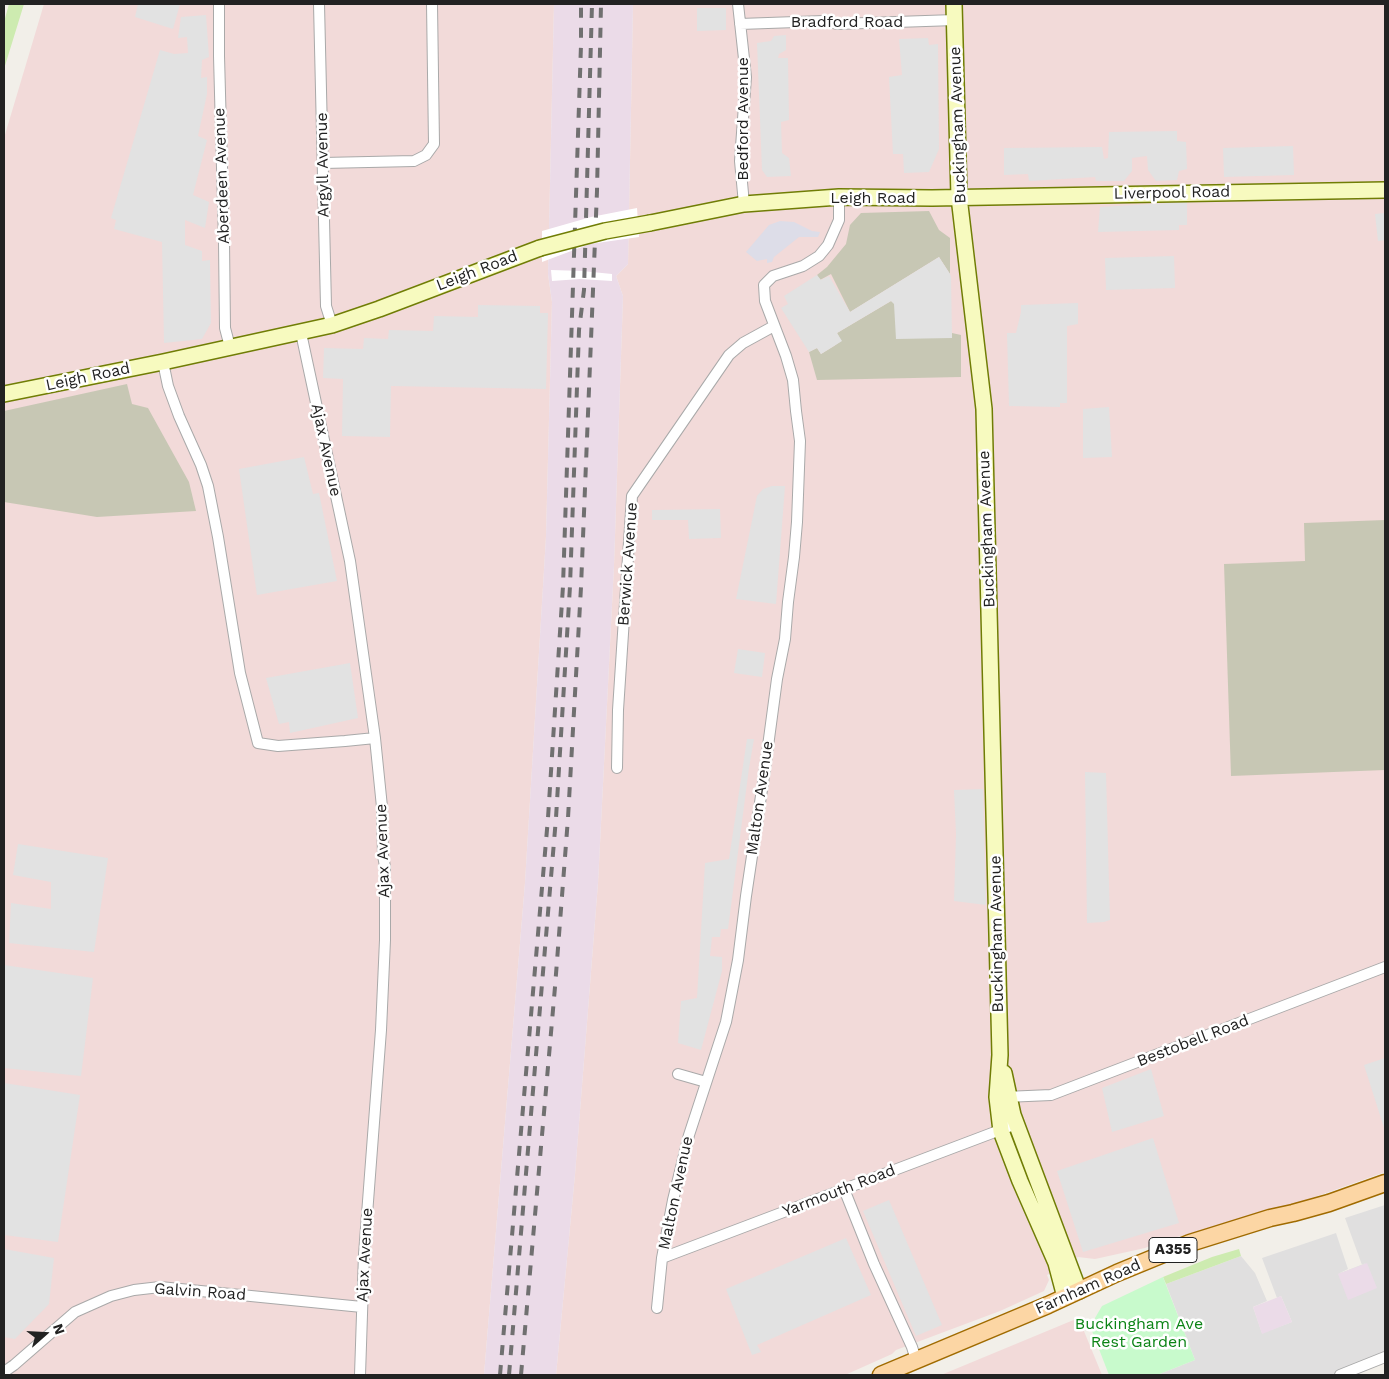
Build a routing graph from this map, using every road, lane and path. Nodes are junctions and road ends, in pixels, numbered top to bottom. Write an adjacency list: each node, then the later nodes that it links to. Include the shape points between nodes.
1 (219, 4): 16 (street, Aberdeen Avenue, via 225,328)
2 (319, 4): 8 (street, Argyll Avenue)
3 (432, 4): 8 (street, via 434,144 426,155 414,161)
4 (738, 4): 7 (street, Bedford Avenue)
5 (954, 4): 6 (street, Buckingham Avenue)
6 (955, 20): 7 (street, Bradford Road); 10 (street, Buckingham Avenue)
7 (740, 24): 12 (street, Bedford Avenue, via 746,77 740,161)
8 (323, 163): 13 (street, Argyll Avenue, via 326,306)
9 (1385, 190): 10 (street, Liverpool Road)
10 (959, 197): 11 (street, Leigh Road); 24 (street, Buckingham Avenue, via 984,409)
11 (839, 198): 12 (street, Leigh Road); 14 (street, Malton Avenue, via 839,220 828,245 819,256 804,266 774,276 764,285 765,301)
12 (744, 204): 13 (street, Leigh Road, bridge, via 605,230 540,248)
13 (332, 325): 15 (street, Leigh Road)
14 (774, 326): 20 (street, Berwick Avenue, via 743,343 729,355 632,496); 23 (street, Malton Avenue, via 793,380 800,441 797,522 785,639 738,960 726,1022)
15 (301, 333): 16 (street, Leigh Road); 19 (street, Ajax Avenue, via 350,561)
16 (230, 347): 17 (street, Leigh Road)
17 (162, 362): 18 (street, Leigh Road); 19 (street, via 179,416 208,486 240,673 258,743 278,746)
18 (4, 394)
19 (375, 738): 31 (street, Ajax Avenue, via 382,807 385,940)
20 (617, 768)
21 (1385, 967): 24 (street, Bestobell Road, via 1051,1095)
22 (678, 1074): 23 (street)
23 (706, 1082): 29 (street, Malton Avenue, via 689,1135)
24 (1003, 1097): 25 (street, Buckingham Avenue); 26 (street, Buckingham Avenue)
25 (1016, 1124): 26 (street, Yarmouth Road); 30 (street, Buckingham Avenue)
26 (1001, 1131): 28 (street, Yarmouth Road); 30 (street, Buckingham Avenue, via 1020,1181)
27 (1385, 1183): 30 (main road, Farnham Road / A355, via 1329,1203 1190,1243)
28 (844, 1190): 29 (street, Yarmouth Road); 34 (street)
29 (662, 1258): 32 (street, Malton Avenue)
30 (1072, 1294): 34 (main road, Farnham Road / A355)
31 (362, 1307): 35 (street, Galvin Road, via 160,1287 134,1290 74,1312); 36 (street, Ajax Avenue)
32 (657, 1308)
33 (1385, 1358): 38 (street)
34 (916, 1360): 37 (main road, Farnham Road / A355)
35 (4, 1372)
36 (360, 1375)
37 (881, 1375)
38 (1340, 1375)

